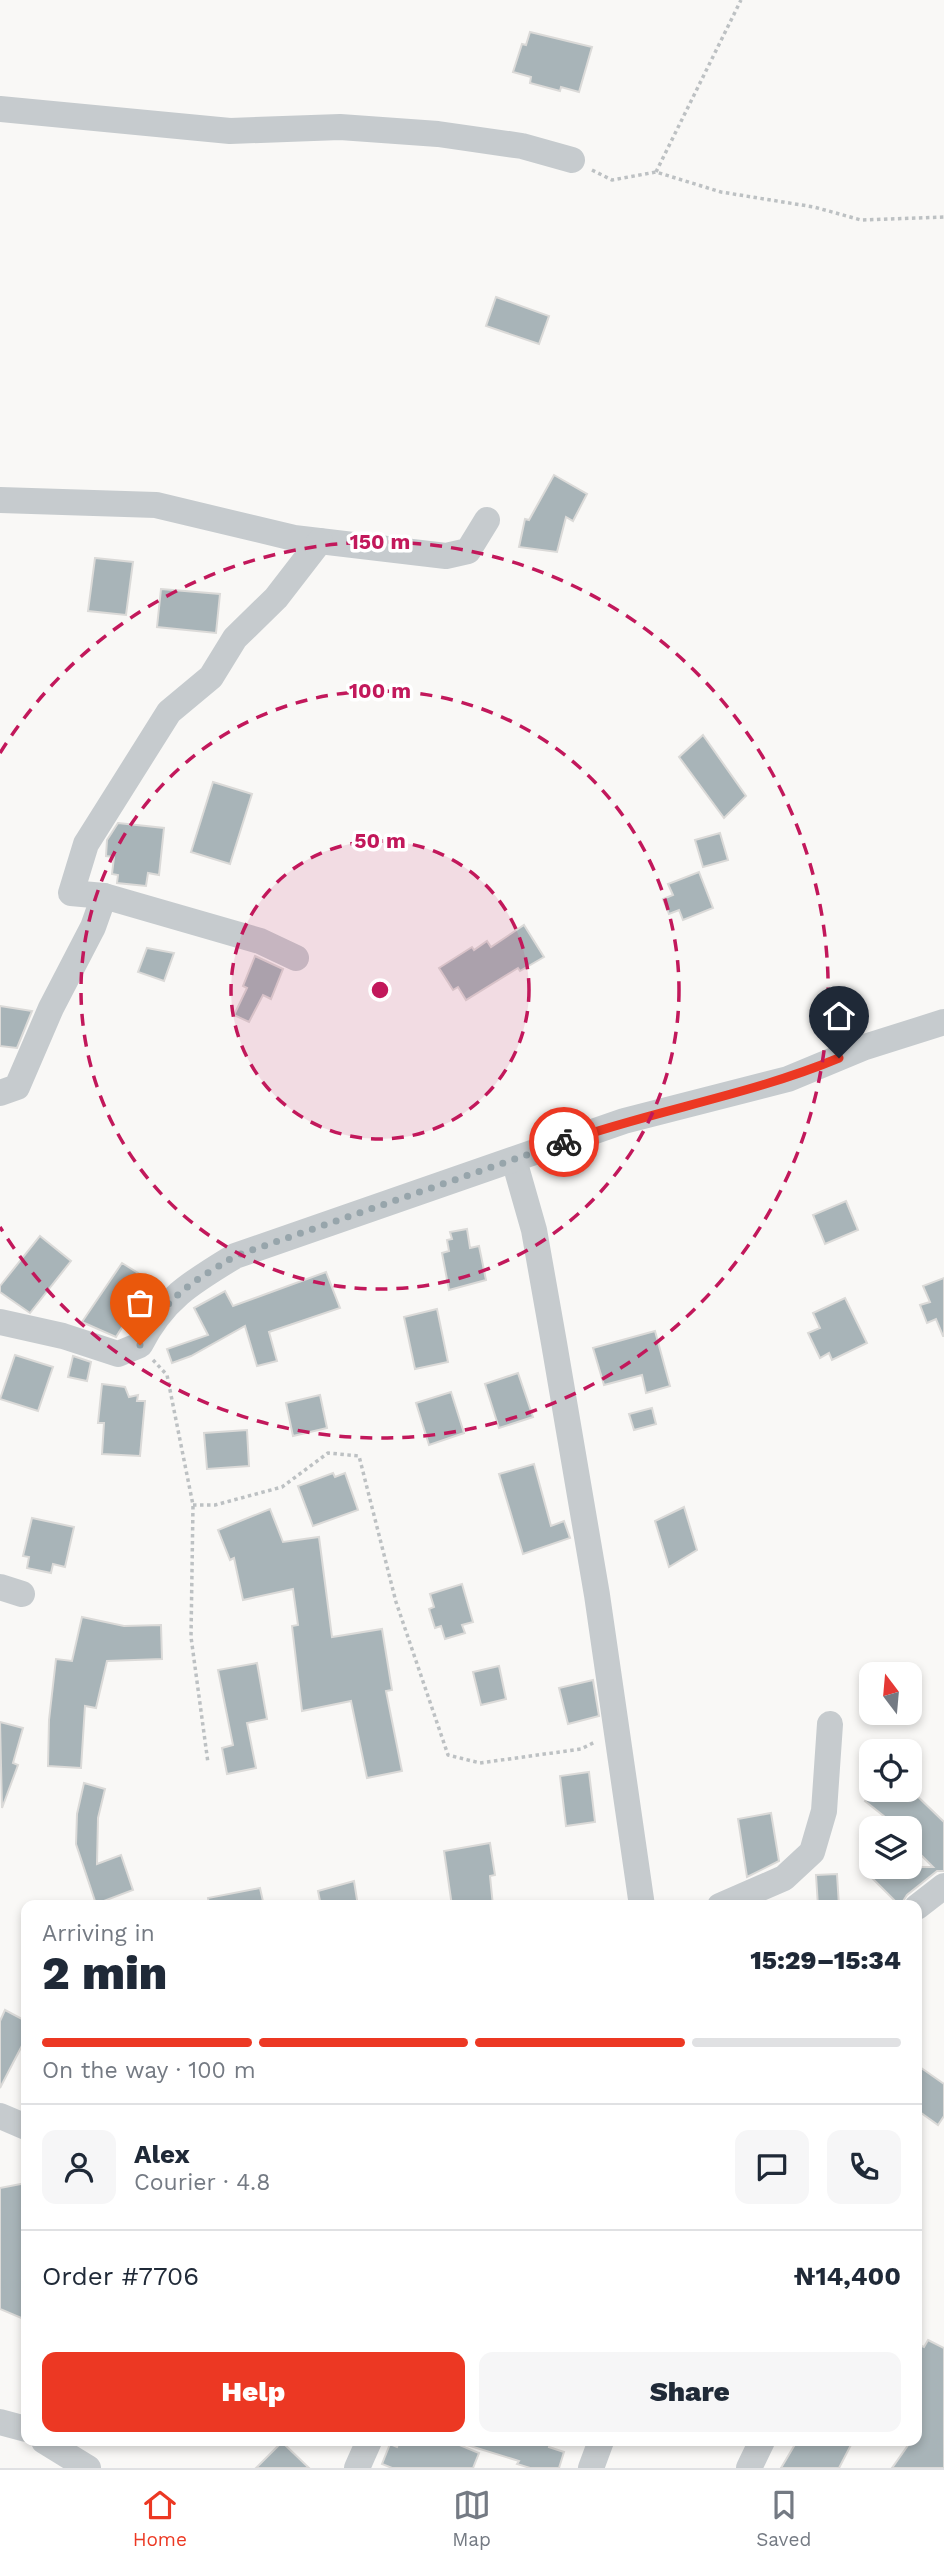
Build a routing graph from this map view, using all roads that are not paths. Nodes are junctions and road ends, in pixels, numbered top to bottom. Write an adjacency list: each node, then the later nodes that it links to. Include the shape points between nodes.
1 (0, 109): 2 (street, via 230,131 340,127 438,134 522,146)
2 (572, 160)
3 (0, 500): 5 (street, via 156,505)
4 (488, 520): 5 (street, via 468,551 446,556)
5 (320, 541): 6 (street, via 276,598 235,638 211,677 169,712 128,774 86,844 71,893)
6 (104, 896): 7 (street, via 260,941); 9 (street, via 17,1087)
7 (296, 958)
8 (944, 1022): 10 (street, via 865,1047 788,1079 624,1121)
9 (0, 1093)
10 (514, 1160): 11 (street, via 235,1256 186,1286 154,1317 140,1345 118,1354); 14 (street, via 534,1230 554,1343)
11 (0, 1322)
12 (830, 1724): 15 (street, via 824,1811 812,1852 784,1878)
13 (944, 1886): 16 (street)
14 (641, 1900)
15 (734, 1900)
16 (922, 1903)
17 (0, 2116): 18 (street)
18 (21, 2125)
19 (0, 2422): 20 (street)
20 (21, 2428)
21 (52, 2446): 25 (street)
22 (367, 2446): 26 (street)
23 (599, 2446): 27 (street)
24 (760, 2446): 28 (street)
25 (88, 2468)
26 (357, 2468)
27 (591, 2468)
28 (749, 2468)

